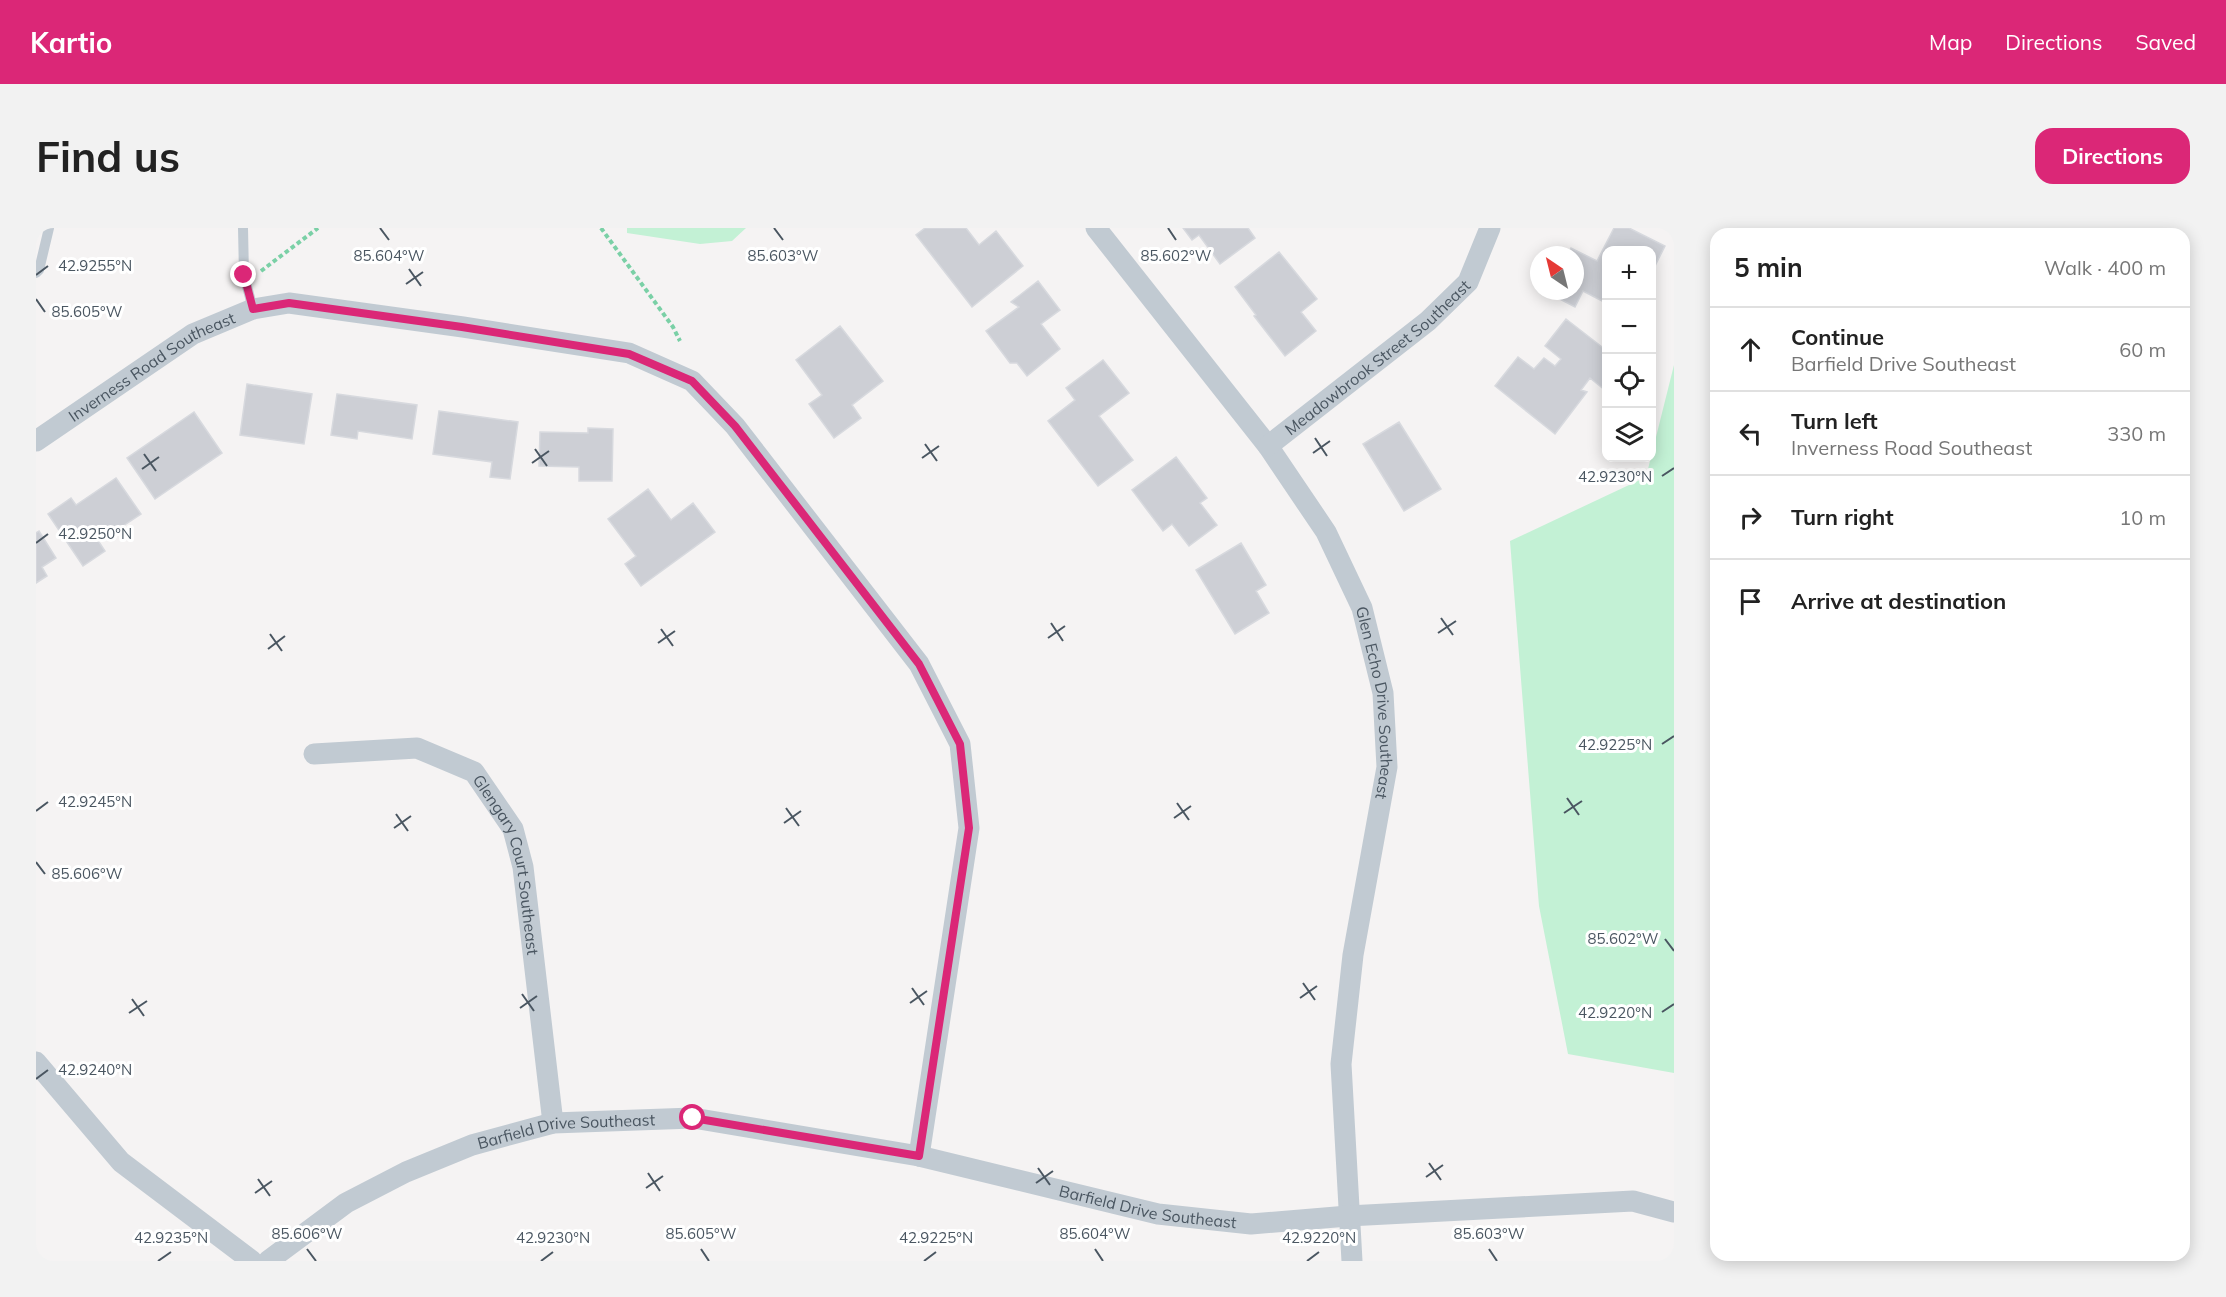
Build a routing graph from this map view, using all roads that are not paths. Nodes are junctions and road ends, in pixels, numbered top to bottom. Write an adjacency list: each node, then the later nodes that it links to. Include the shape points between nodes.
1 (49, 228): 5 (lane)
2 (243, 228): 6 (lane, via 244,275)
3 (1096, 228): 8 (street, Glen Echo Drive Southeast)
4 (1490, 228): 8 (street, Meadowbrook Street Southeast, via 1468,282 1444,306)
5 (36, 273)
6 (253, 309): 7 (street, Inverness Road Southeast, via 194,334); 12 (street, Inverness Road Southeast, via 289,303 629,354 692,381 742,435 919,664 960,744 969,828)
7 (36, 441)
8 (1268, 446): 14 (street, Glen Echo Drive Southeast, via 1326,532 1362,608 1383,693 1387,767 1353,955 1341,1064)
9 (314, 754): 11 (street, Glengary Court Southeast, via 417,748 474,772 513,829 523,867)
10 (36, 1062): 15 (street, via 121,1162)
11 (553, 1122): 12 (street, Barfield Drive Southeast, via 693,1118); 16 (street, Barfield Drive Southeast, via 472,1145 406,1172 346,1203)
12 (919, 1156): 14 (street, Barfield Drive Southeast, via 1158,1214 1251,1224)
13 (1674, 1212): 14 (street, Barfield Drive Southeast, via 1633,1201)
14 (1348, 1216): 17 (street, Glen Echo Drive Southeast)
15 (252, 1261)
16 (268, 1261)
17 (1352, 1261)

